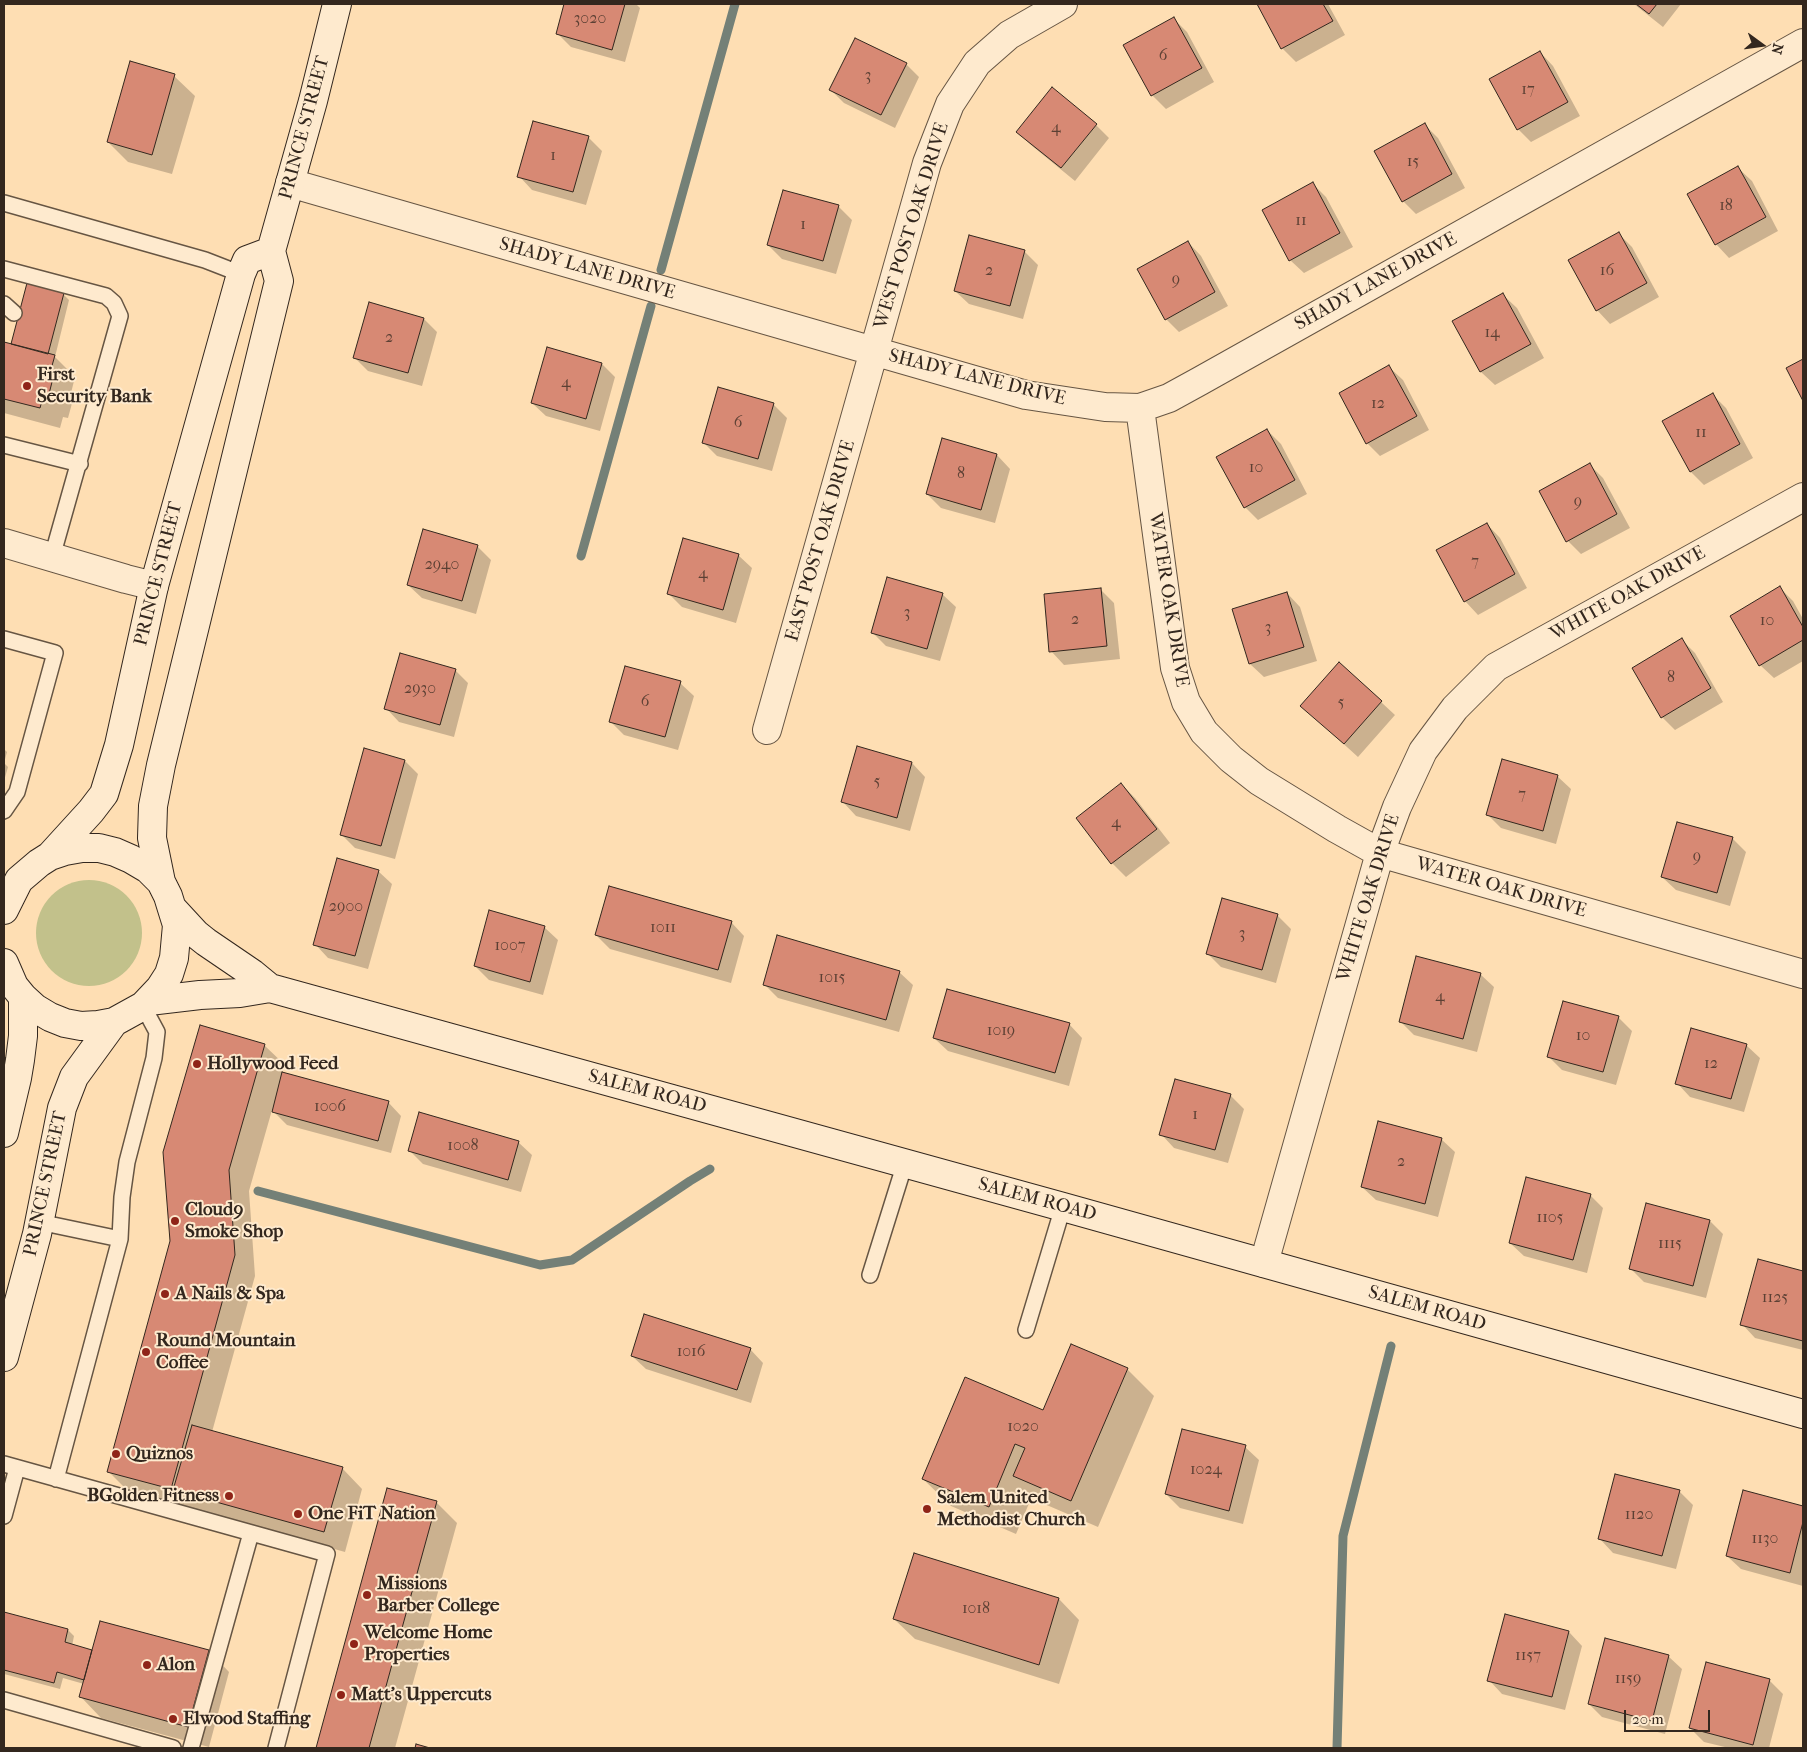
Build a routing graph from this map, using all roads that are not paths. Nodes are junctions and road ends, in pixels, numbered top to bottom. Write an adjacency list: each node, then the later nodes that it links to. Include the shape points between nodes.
1 (337, 4): 4 (main road, PRINCE STREET)
2 (1063, 4): 9 (main road, WEST POST OAK DRIVE, via 1009,35 977,64 950,104 928,163)
3 (1803, 43): 10 (main road, SHADY LANE DRIVE, via 1200,381 1169,398)
4 (290, 183): 6 (main road, PRINCE STREET); 9 (main road, SHADY LANE DRIVE)
5 (4, 203): 8 (lane, via 205,260)
6 (272, 251): 8 (main road, PRINCE STREET, via 247,260); 12 (main road, PRINCE STREET, via 279,281)
7 (4, 270): 13 (lane, via 106,296 114,303 120,316)
8 (241, 274): 12 (main road, PRINCE STREET, via 258,290 258,310 229,423); 17 (main road, PRINCE STREET)
9 (874, 352): 10 (main road, SHADY LANE DRIVE, via 1026,395 1105,408); 19 (main road, EAST POST OAK DRIVE)
10 (1140, 408): 21 (main road, WATER OAK DRIVE, via 1175,668 1186,702 1204,732 1259,781)
11 (4, 445): 13 (lane)
12 (236, 455): 24 (main road, PRINCE STREET, via 153,806 152,838)
13 (80, 464): 16 (lane)
14 (1803, 497): 21 (main road, WHITE OAK DRIVE, via 1496,667 1455,708 1423,751)
15 (4, 543): 16 (main road)
16 (52, 557): 17 (main road)
17 (154, 586): 22 (main road, PRINCE STREET, via 119,745 104,794)
18 (4, 639): 20 (lane, via 55,653 17,792)
19 (767, 730)
20 (4, 811)
21 (1380, 853): 28 (main road, WATER OAK DRIVE); 38 (main road, WHITE OAK DRIVE)
22 (41, 862): 23 (main road); 24 (main road, via 65,851 99,848 131,858); 26 (main road, PRINCE STREET, via 19,880)
23 (4, 870)
24 (162, 882): 25 (main road, PRINCE STREET)
25 (172, 908): 29 (main road, SALEM ROAD, via 206,942); 31 (main road, via 177,925 174,958 169,974)
26 (4, 910)
27 (4, 963): 30 (main road)
28 (1803, 974)
29 (270, 988): 31 (main road, SALEM ROAD); 34 (main road, SALEM ROAD)
30 (23, 997): 32 (main road, via 35,1008 65,1023 81,1026); 33 (main road, via 20,1060)
31 (146, 1004): 32 (main road); 37 (lane, via 158,1032 127,1162)
32 (114, 1022): 36 (main road, PRINCE STREET, via 74,1077 62,1108)
33 (4, 1133)
34 (905, 1163): 35 (main road, SALEM ROAD); 39 (lane)
35 (1063, 1207): 38 (main road, SALEM ROAD); 40 (lane)
36 (39, 1222): 37 (lane); 41 (main road, PRINCE STREET)
37 (120, 1239): 44 (lane)
38 (1264, 1263): 42 (main road, SALEM ROAD)
39 (870, 1275)
40 (1026, 1330)
41 (4, 1357)
42 (1803, 1414)
43 (10, 1466): 44 (lane); 45 (lane)
44 (56, 1479): 46 (lane)
45 (4, 1516)
46 (252, 1533): 49 (lane); 50 (lane, via 327,1554)
47 (4, 1700): 48 (lane)
48 (173, 1748)
49 (191, 1748)
50 (276, 1748)

